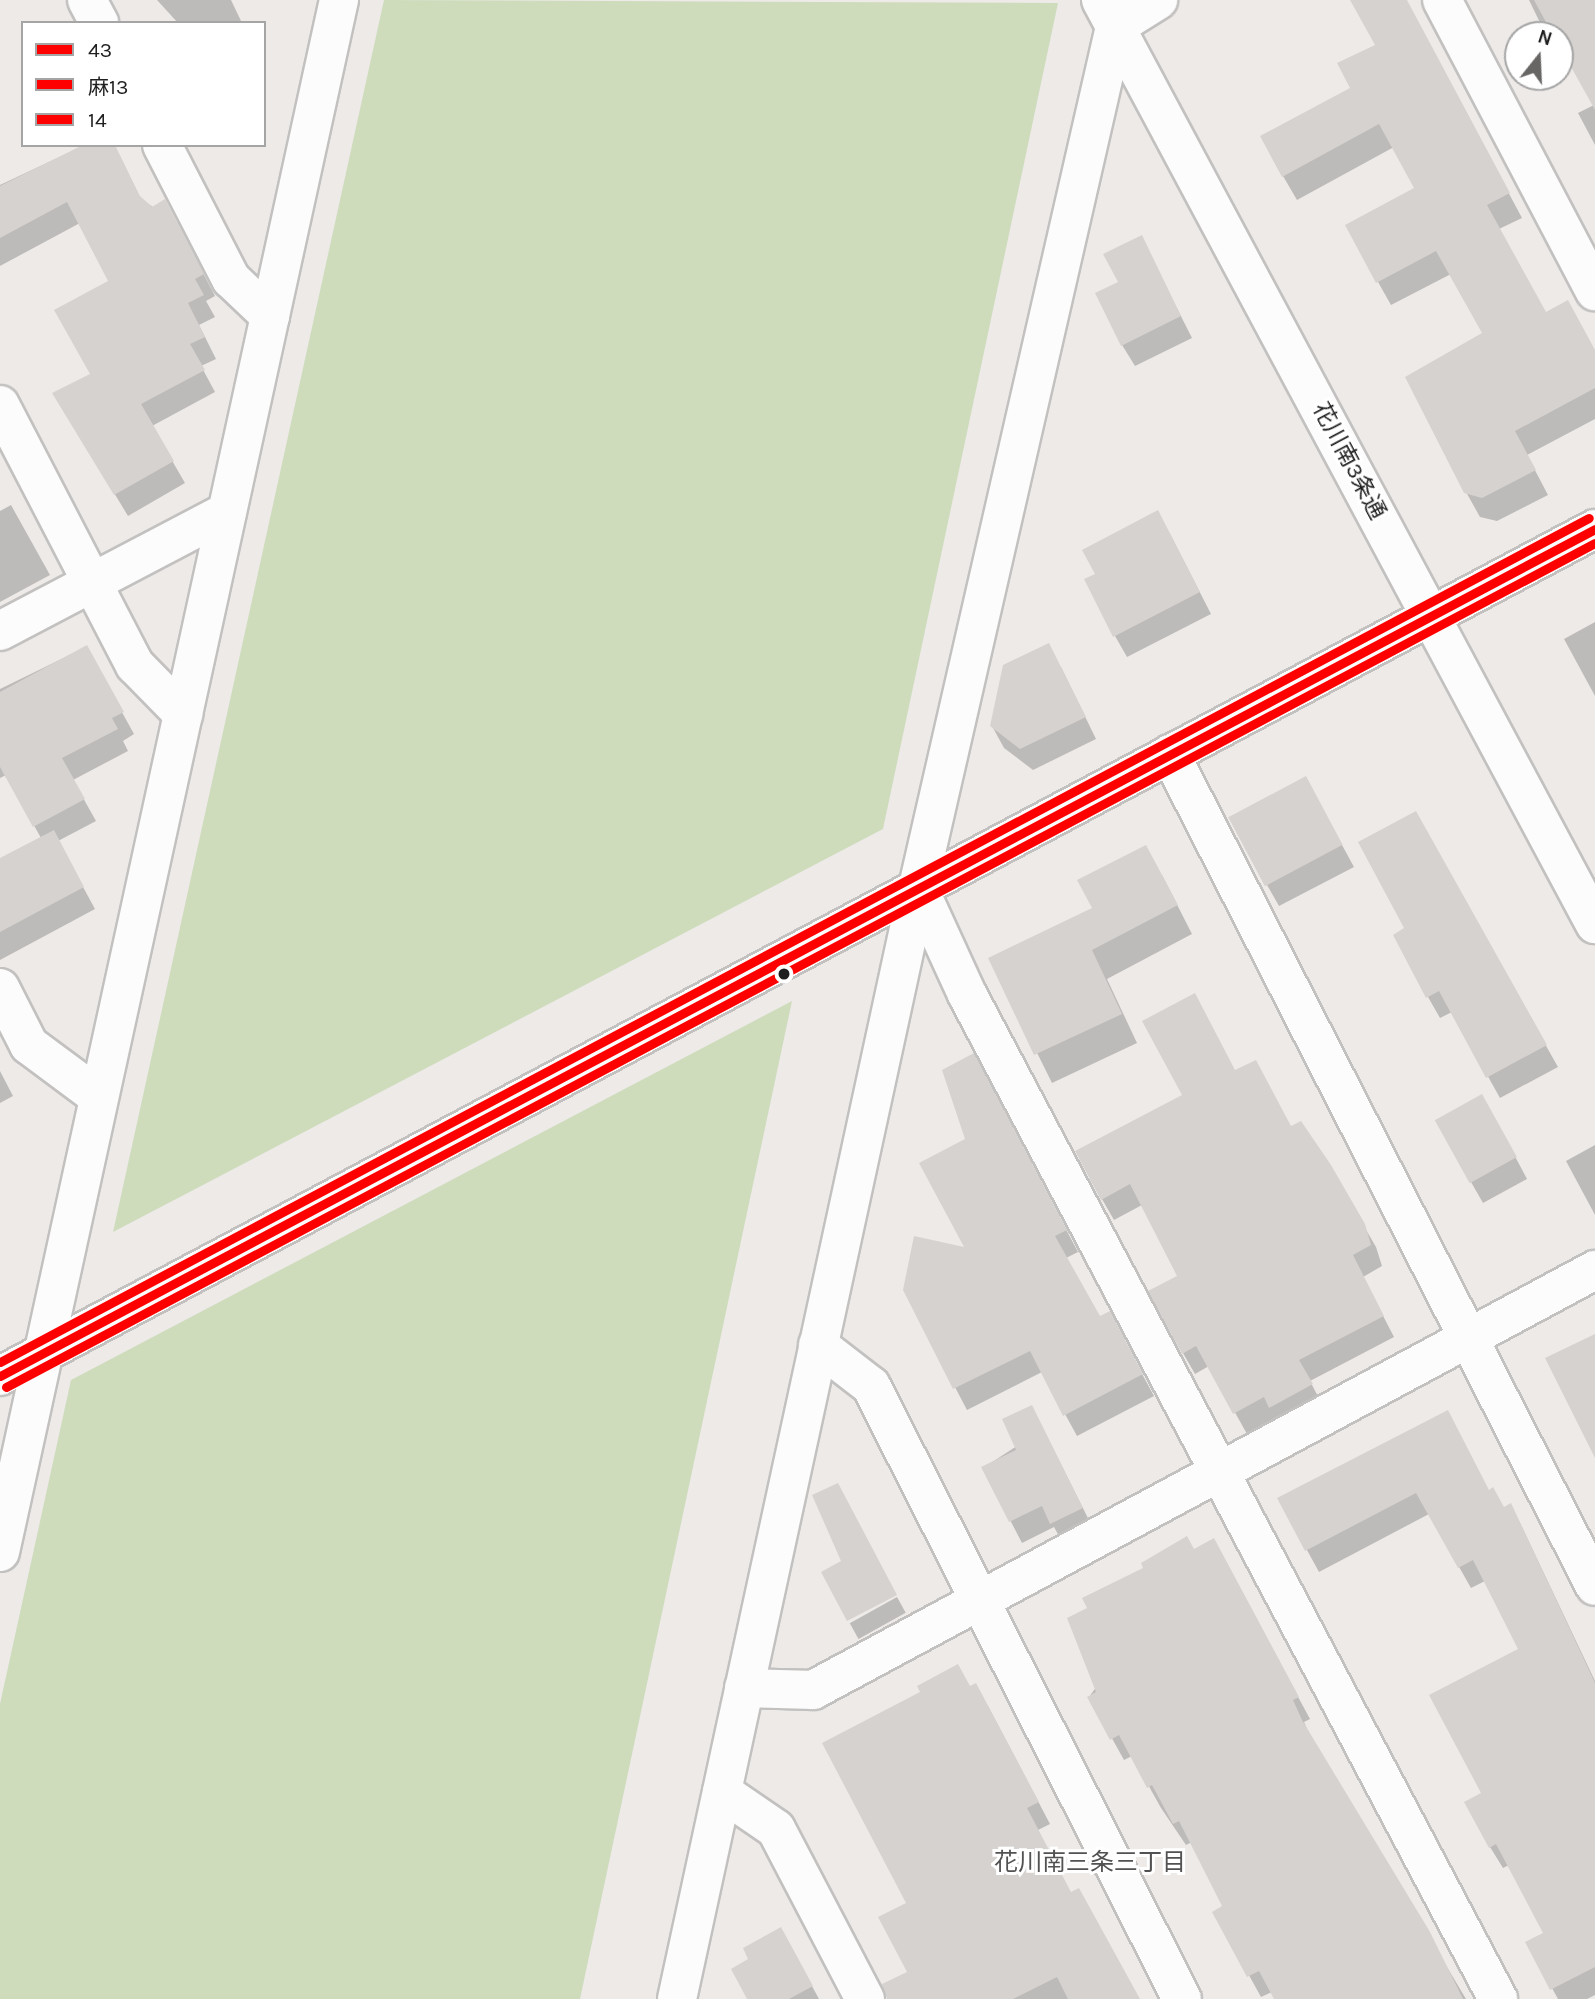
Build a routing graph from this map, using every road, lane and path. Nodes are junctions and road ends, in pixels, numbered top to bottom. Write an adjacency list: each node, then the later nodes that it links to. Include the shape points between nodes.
1 (87, 0): 6 (street)
2 (339, 0): 9 (street)
3 (1158, 0): 5 (street)
4 (1442, 0): 8 (street)
5 (1113, 9): 14 (street, 花川南3条通); 18 (street)
6 (98, 21)
7 (163, 147): 9 (street, via 231,279)
8 (1595, 291)
9 (270, 316): 11 (street)
10 (0, 405): 13 (street)
11 (227, 512): 13 (street); 16 (street)
12 (1595, 528): 14 (street)
13 (92, 583): 15 (street); 16 (street, via 135,664)
14 (1432, 615): 17 (street); 19 (street, 花川南3条通)
15 (0, 631)
16 (183, 714): 21 (street)
17 (1170, 754): 18 (street); 23 (street)
18 (918, 887): 24 (street); 25 (street); 27 (street, via 967,994)
19 (1595, 924)
20 (0, 988): 21 (street, via 29,1045)
21 (99, 1097): 25 (street)
22 (1595, 1270): 23 (street)
23 (1467, 1339): 27 (street); 29 (street)
24 (818, 1345): 30 (street, via 871,1386); 31 (street)
25 (43, 1353): 26 (street); 28 (street)
26 (0, 1376)
27 (1221, 1471): 30 (street); 36 (street)
28 (0, 1552)
29 (1595, 1586)
30 (977, 1602): 31 (street, via 813,1690); 35 (street)
31 (744, 1688): 32 (street)
32 (722, 1792): 33 (street); 34 (street, via 776,1829)
33 (677, 1999)
34 (865, 1999)
35 (1182, 1999)
36 (1498, 1999)

